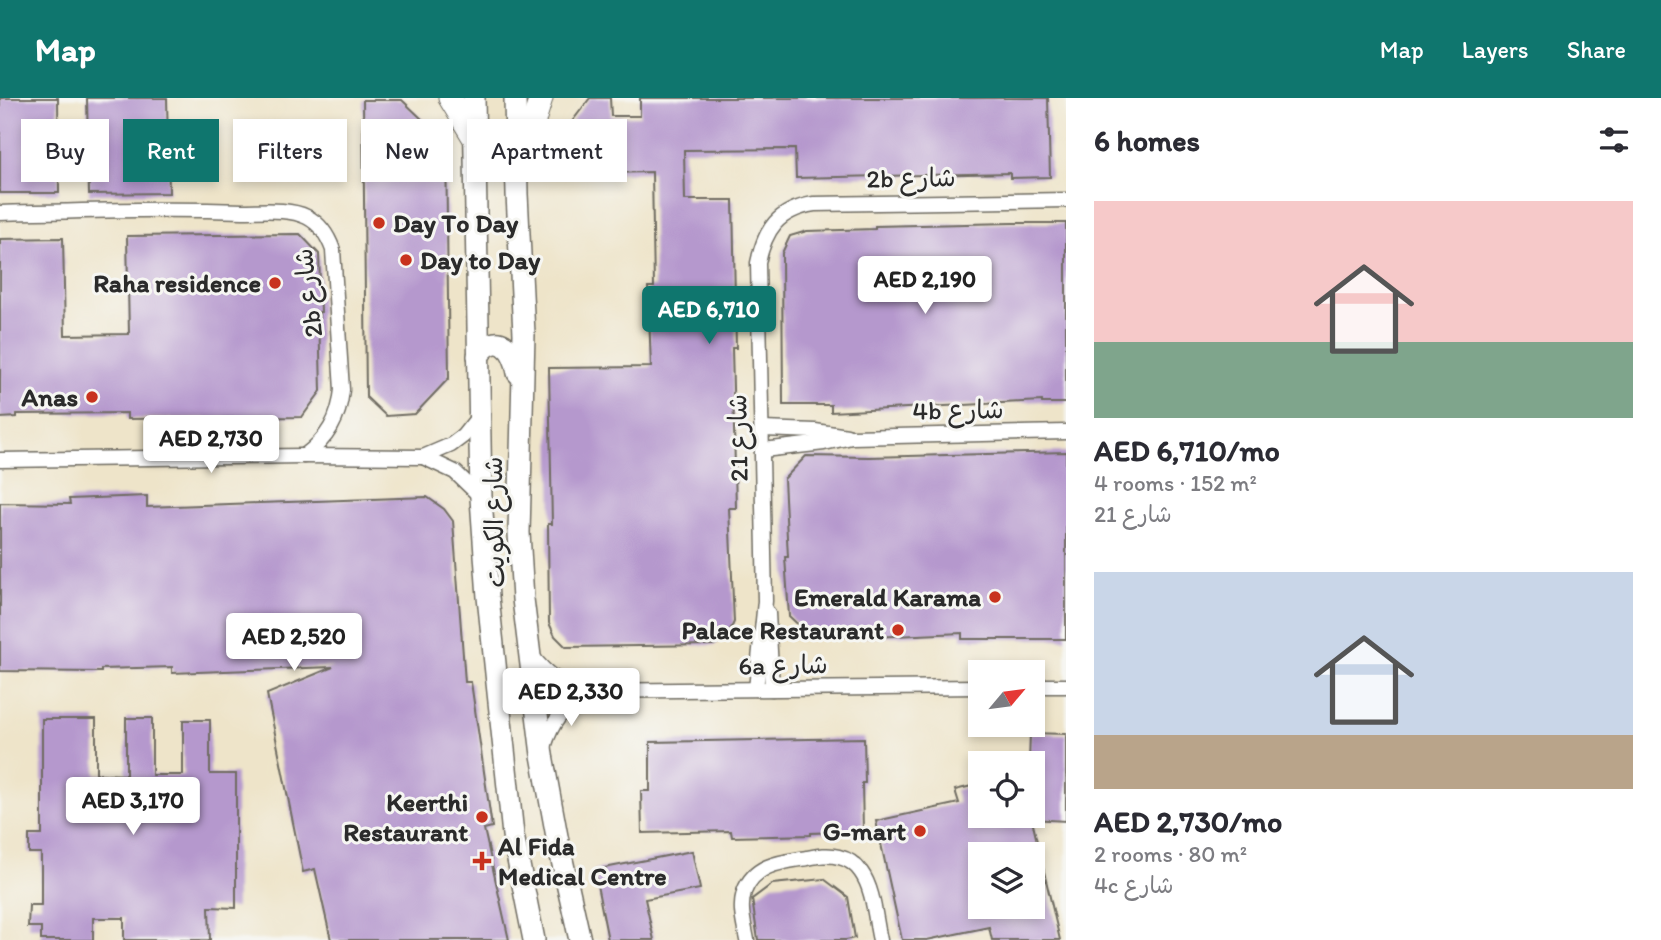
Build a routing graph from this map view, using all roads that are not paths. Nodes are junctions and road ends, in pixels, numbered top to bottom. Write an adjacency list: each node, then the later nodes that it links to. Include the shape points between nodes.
1 (450, 98): 8 (main road)
2 (474, 98): 5 (main road, شارع الكويت)
3 (515, 98): 6 (main road, شارع الكويت)
4 (541, 98): 7 (main road)
5 (475, 119)
6 (515, 119)
7 (534, 119)
8 (467, 126)
9 (476, 182): 14 (main road, شارع الكويت)
10 (516, 182): 15 (main road, شارع الكويت, via 524,334)
11 (1066, 200): 13 (street, 2b شارع, via 814,204 787,212)
12 (0, 213): 21 (street, 2b شارع, via 292,212 318,224 333,250 342,390 335,422)
13 (766, 233): 17 (street, شارع 21, via 758,263)
14 (478, 356): 15 (main road, via 492,344 510,348); 16 (main road, شارع الكويت)
15 (522, 399): 26 (main road, شارع الكويت, via 519,533)
16 (481, 411): 22 (street, via 463,436); 24 (main road, شارع الكويت)
17 (763, 429): 19 (street, 4b شارع); 20 (street, شارع 21)
18 (1066, 432): 19 (street, 4b شارع)
19 (852, 437): 20 (street, 4b شارع)
20 (763, 450): 25 (street, شارع 21)
21 (304, 456): 22 (street); 23 (street)
22 (423, 457): 24 (street, via 455,472)
23 (0, 460)
24 (481, 498): 34 (main road, شارع الكويت, via 493,665)
25 (765, 601): 30 (street, شارع 21); 31 (street, شارع 21, via 771,625)
26 (529, 652): 32 (street, 6a شارع, via 551,677); 33 (main road, شارع الكويت)
27 (1045, 686): 28 (street)
28 (1066, 686)
29 (968, 687): 31 (street, 6a شارع)
30 (756, 689): 31 (street, 6a شارع); 32 (street, 6a شارع)
31 (772, 689)
32 (586, 691): 33 (street, via 554,722)
33 (542, 755): 35 (main road, شارع الكويت)
34 (524, 897): 36 (main road, شارع الكويت); 37 (main road)
35 (578, 937)
36 (534, 940)
37 (545, 940)
38 (747, 940): 39 (street, via 741,905 752,878 776,863 827,855 851,863 866,880)
39 (880, 940)

